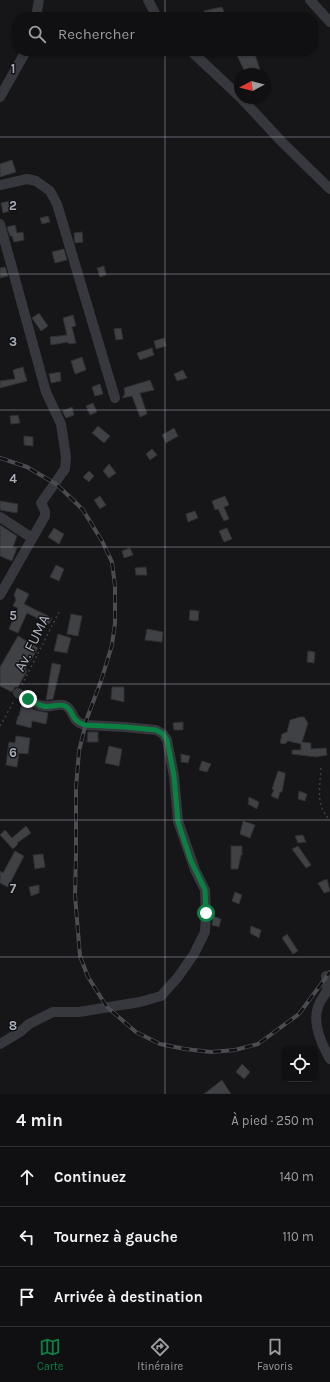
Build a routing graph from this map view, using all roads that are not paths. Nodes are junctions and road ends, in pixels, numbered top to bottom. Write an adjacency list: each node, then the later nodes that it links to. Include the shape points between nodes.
1 (39, 0): 4 (street)
2 (148, 0): 5 (street)
3 (310, 0): 6 (street)
4 (37, 12)
5 (154, 12)
6 (330, 22)
7 (23, 56): 10 (street)
8 (196, 56): 9 (street)
9 (234, 91)
10 (0, 96)
11 (247, 104): 13 (street)
12 (0, 184): 15 (street, via 27,179 36,181 50,191 57,204)
13 (330, 189)
14 (0, 224): 17 (street, via 46,392 61,424 66,457 62,474 42,502 45,516)
15 (115, 398)
16 (0, 517): 17 (street)
17 (32, 538): 18 (street)
18 (0, 594)
19 (18, 693): 21 (street, via 44,706 64,704 79,724 142,728 163,734 171,758 178,822 192,864 205,890 206,913 205,932 194,954 161,996 79,1012 53,1012 29,1024)
20 (326, 976): 22 (street, via 329,987 318,1006 317,1021 319,1035)
21 (0, 1044)
22 (330, 1059)

